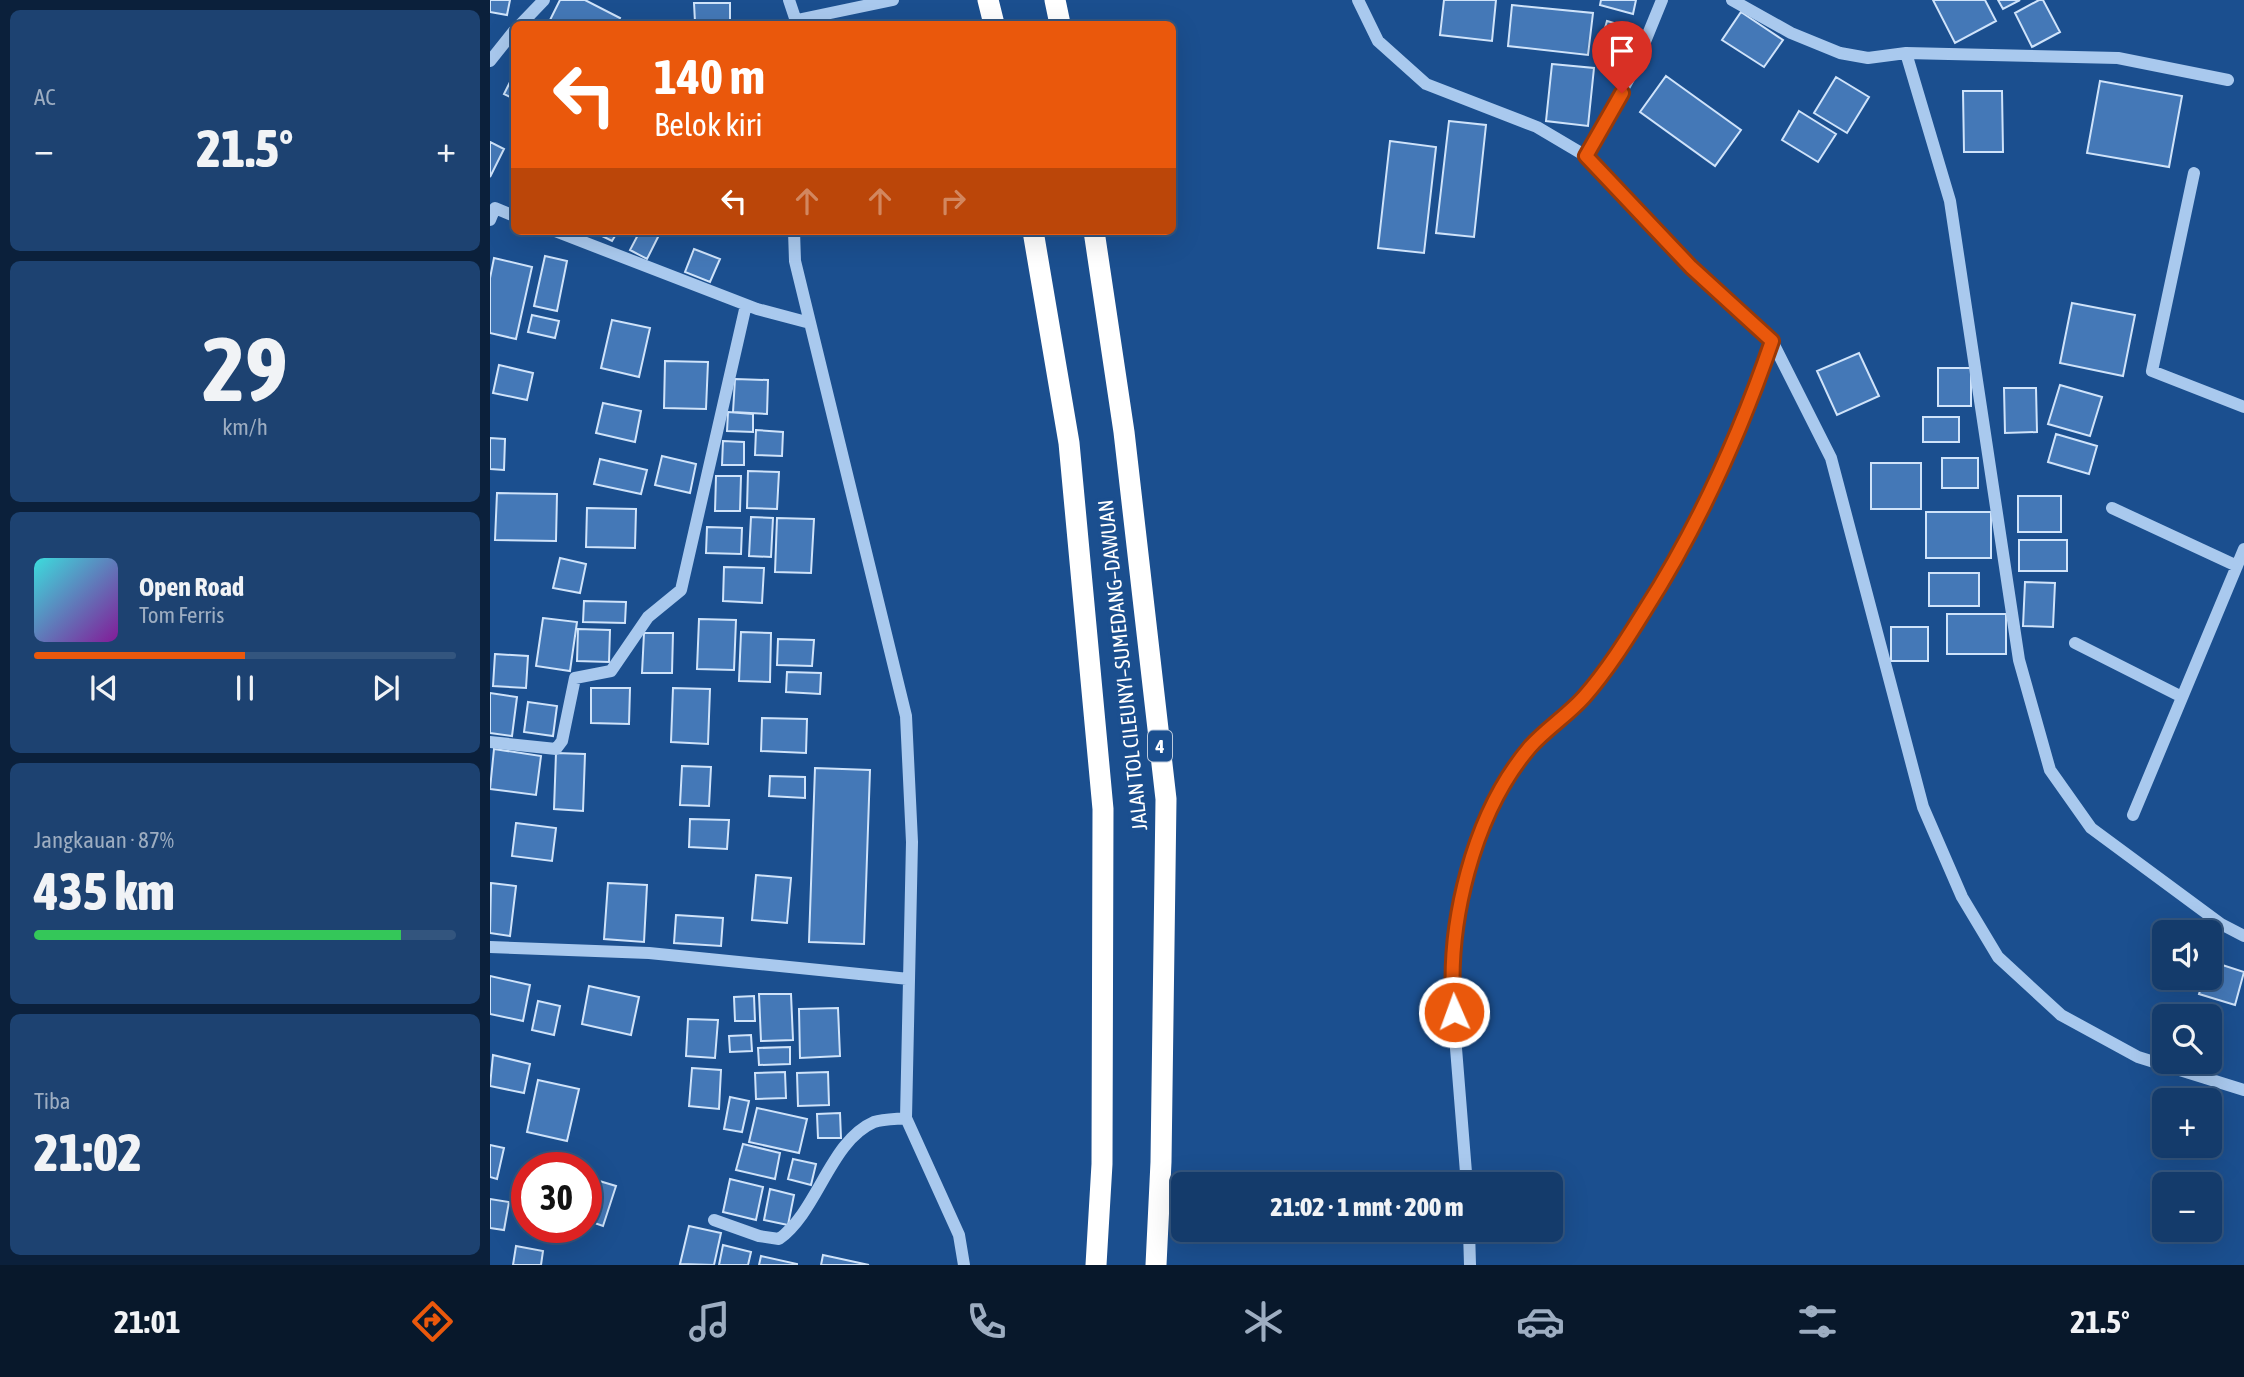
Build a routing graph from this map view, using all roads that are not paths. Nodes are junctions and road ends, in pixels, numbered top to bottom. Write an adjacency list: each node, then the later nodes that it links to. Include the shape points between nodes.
1 (544, 0): 9 (street)
2 (789, 0): 10 (street)
3 (892, 0): 11 (street)
4 (988, 0): 12 (highway)
5 (1055, 0): 13 (highway)
6 (1359, 0): 18 (street, via 1378,41 1426,84 1537,127)
7 (1662, 0): 18 (street, via 1633,71)
8 (1732, 0): 15 (street, via 1791,33 1840,53 1868,58)
9 (524, 21)
10 (797, 21)
11 (801, 21)
12 (993, 21)
13 (1059, 21)
14 (511, 35): 16 (street)
15 (1906, 53): 17 (street, via 2118,58); 37 (street, via 1950,201 2019,660 2050,770 2091,828)
16 (490, 61)
17 (2228, 80)
18 (1586, 156): 28 (street, via 1691,267)
19 (2194, 173): 29 (street, via 2152,371)
20 (492, 211): 21 (street)
21 (511, 215)
22 (565, 235): 26 (street)
23 (794, 235): 27 (street, via 795,261)
24 (1034, 235): 46 (highway, JALAN TOL CILEUNYI–SUMEDANG–DAWUAN, via 1069,443 1103,809 1102,1164)
25 (1095, 235): 47 (highway, JALAN TOL CILEUNYI–SUMEDANG–DAWUAN / 4, via 1124,432 1166,799)
26 (746, 304): 27 (street); 35 (street, via 681,590 648,617 611,671 575,678 562,741 556,749)
27 (810, 323): 39 (street, via 906,716 912,842)
28 (1772, 341): 40 (street, via 1831,458 1923,807 1962,897 1998,957 2061,1015 2138,1057); 42 (street, via 1753,397 1705,503 1646,609 1584,697 1530,747 1495,797 1463,886 1451,986)
29 (2244, 407)
30 (2112, 508): 32 (street)
31 (2244, 549): 32 (street)
32 (2237, 566): 34 (street)
33 (2075, 643): 34 (street)
34 (2182, 697): 36 (street)
35 (490, 742)
36 (2133, 815)
37 (2244, 936)
38 (490, 947): 39 (street, via 649,953)
39 (909, 979): 41 (street)
40 (2244, 1090)
41 (906, 1118): 43 (street, via 875,1121 850,1139 794,1229 779,1239); 45 (street, via 959,1235)
42 (1466, 1172)
43 (714, 1220)
44 (1469, 1242): 48 (street)
45 (964, 1265)
46 (1096, 1265)
47 (1156, 1265)
48 (1470, 1265)

